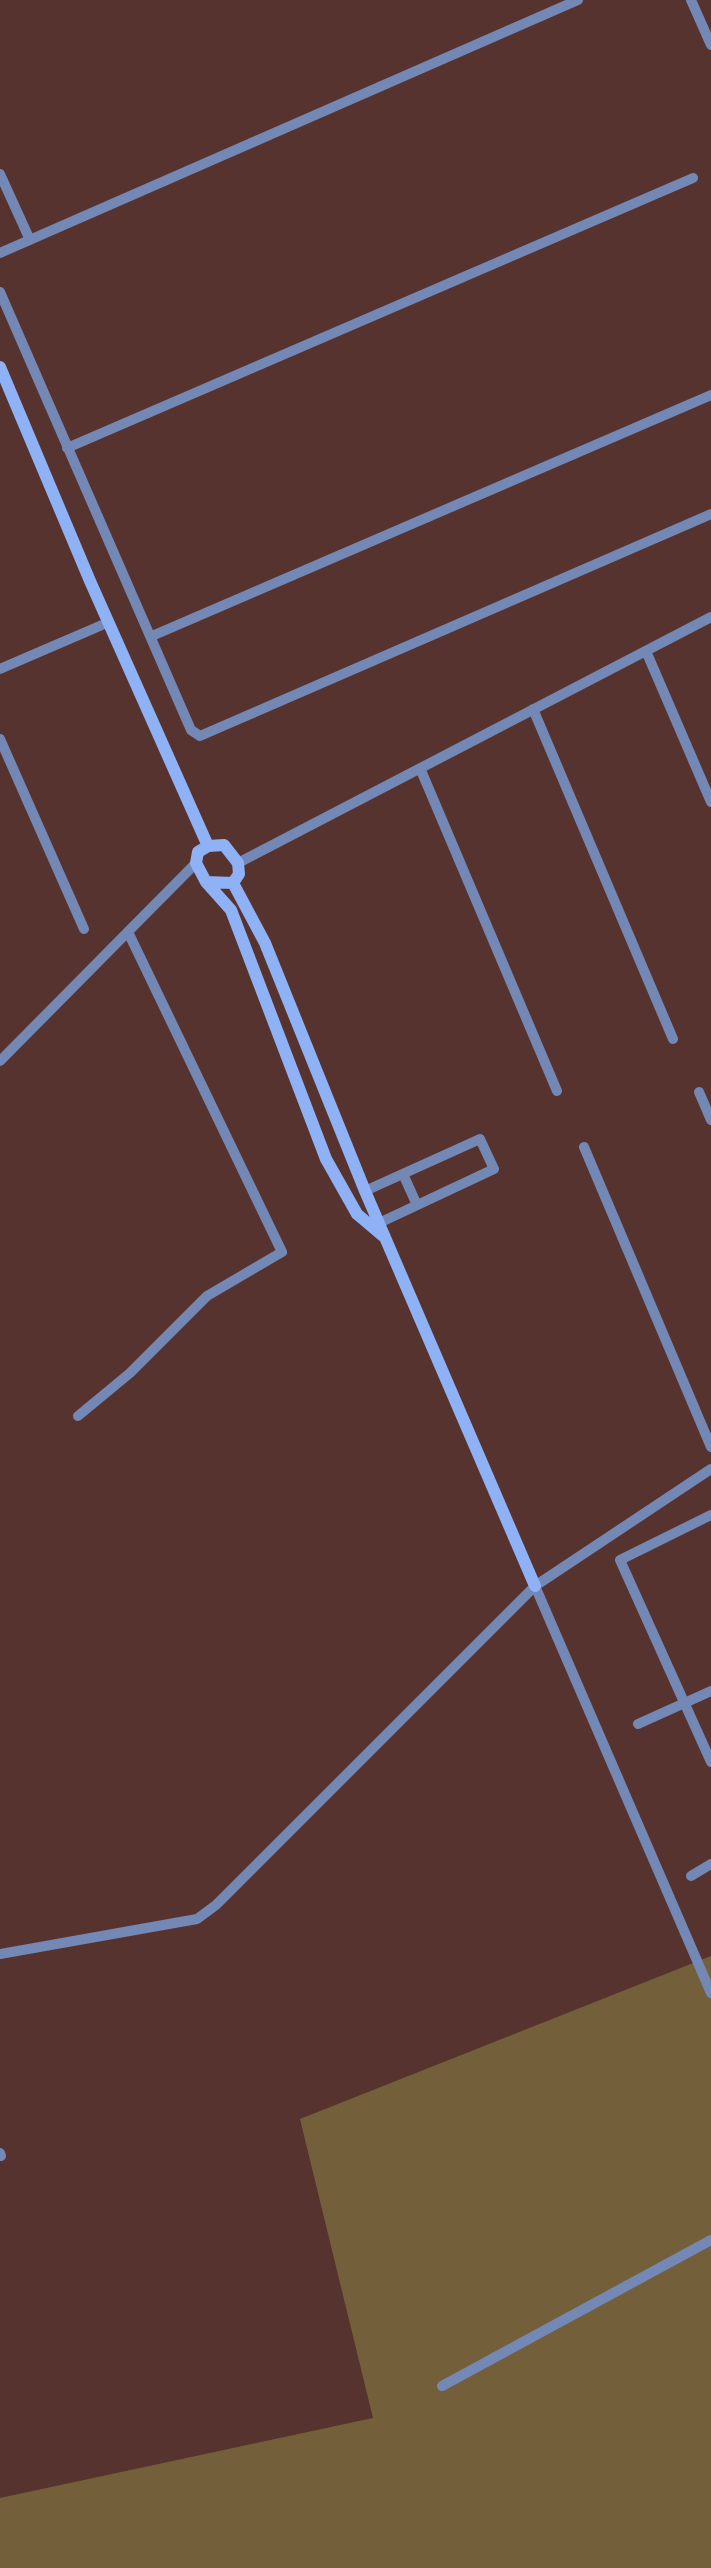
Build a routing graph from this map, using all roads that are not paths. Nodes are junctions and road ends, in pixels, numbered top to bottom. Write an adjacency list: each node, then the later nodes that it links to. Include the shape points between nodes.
1 (579, 0): 6 (street)
2 (691, 0): 3 (street)
3 (711, 45)
4 (0, 174): 6 (street)
5 (693, 178): 11 (street)
6 (30, 240): 7 (street)
7 (0, 254)
8 (0, 292): 11 (street)
9 (0, 367): 14 (street)
10 (711, 395): 15 (street)
11 (67, 448): 15 (street)
12 (711, 514): 15 (street, via 200,736 191,730)
13 (711, 616): 16 (street)
14 (109, 622): 17 (street); 22 (street)
15 (152, 636)
16 (646, 651): 18 (street); 21 (street)
17 (0, 669)
18 (533, 709): 20 (street); 29 (street)
19 (0, 739): 27 (street)
20 (420, 768): 24 (street); 31 (street)
21 (711, 802)
22 (208, 846): 23 (street, via 198,852); 24 (street, via 224,845)
23 (196, 863): 25 (street); 28 (street)
24 (238, 863): 26 (street, via 239,874)
25 (206, 882): 26 (street); 39 (street, via 231,910 326,1159 357,1214)
26 (233, 882): 36 (street, via 264,943)
27 (84, 929)
28 (128, 932): 30 (street); 40 (street, via 282,1252 207,1296 130,1373)
29 (673, 1039)
30 (0, 1061)
31 (557, 1091)
32 (699, 1092): 33 (street)
33 (711, 1120)
34 (584, 1147): 41 (street)
35 (403, 1174): 36 (street); 37 (street); 37 (street, via 480,1139 494,1169)
36 (365, 1191): 38 (street)
37 (417, 1205): 38 (street)
38 (379, 1223): 39 (street)
39 (384, 1236): 44 (street)
40 (78, 1416)
41 (711, 1447)
42 (711, 1469): 44 (street)
43 (711, 1515): 46 (street, via 620,1560)
44 (535, 1586): 51 (street, via 216,1905 197,1919); 52 (street)
45 (711, 1691): 46 (street)
46 (684, 1703): 47 (street); 48 (street)
47 (638, 1724)
48 (711, 1762)
49 (711, 1864): 50 (street)
50 (691, 1876)
51 (0, 1954)
52 (711, 1993)
53 (711, 2240): 54 (street)
54 (442, 2386)

